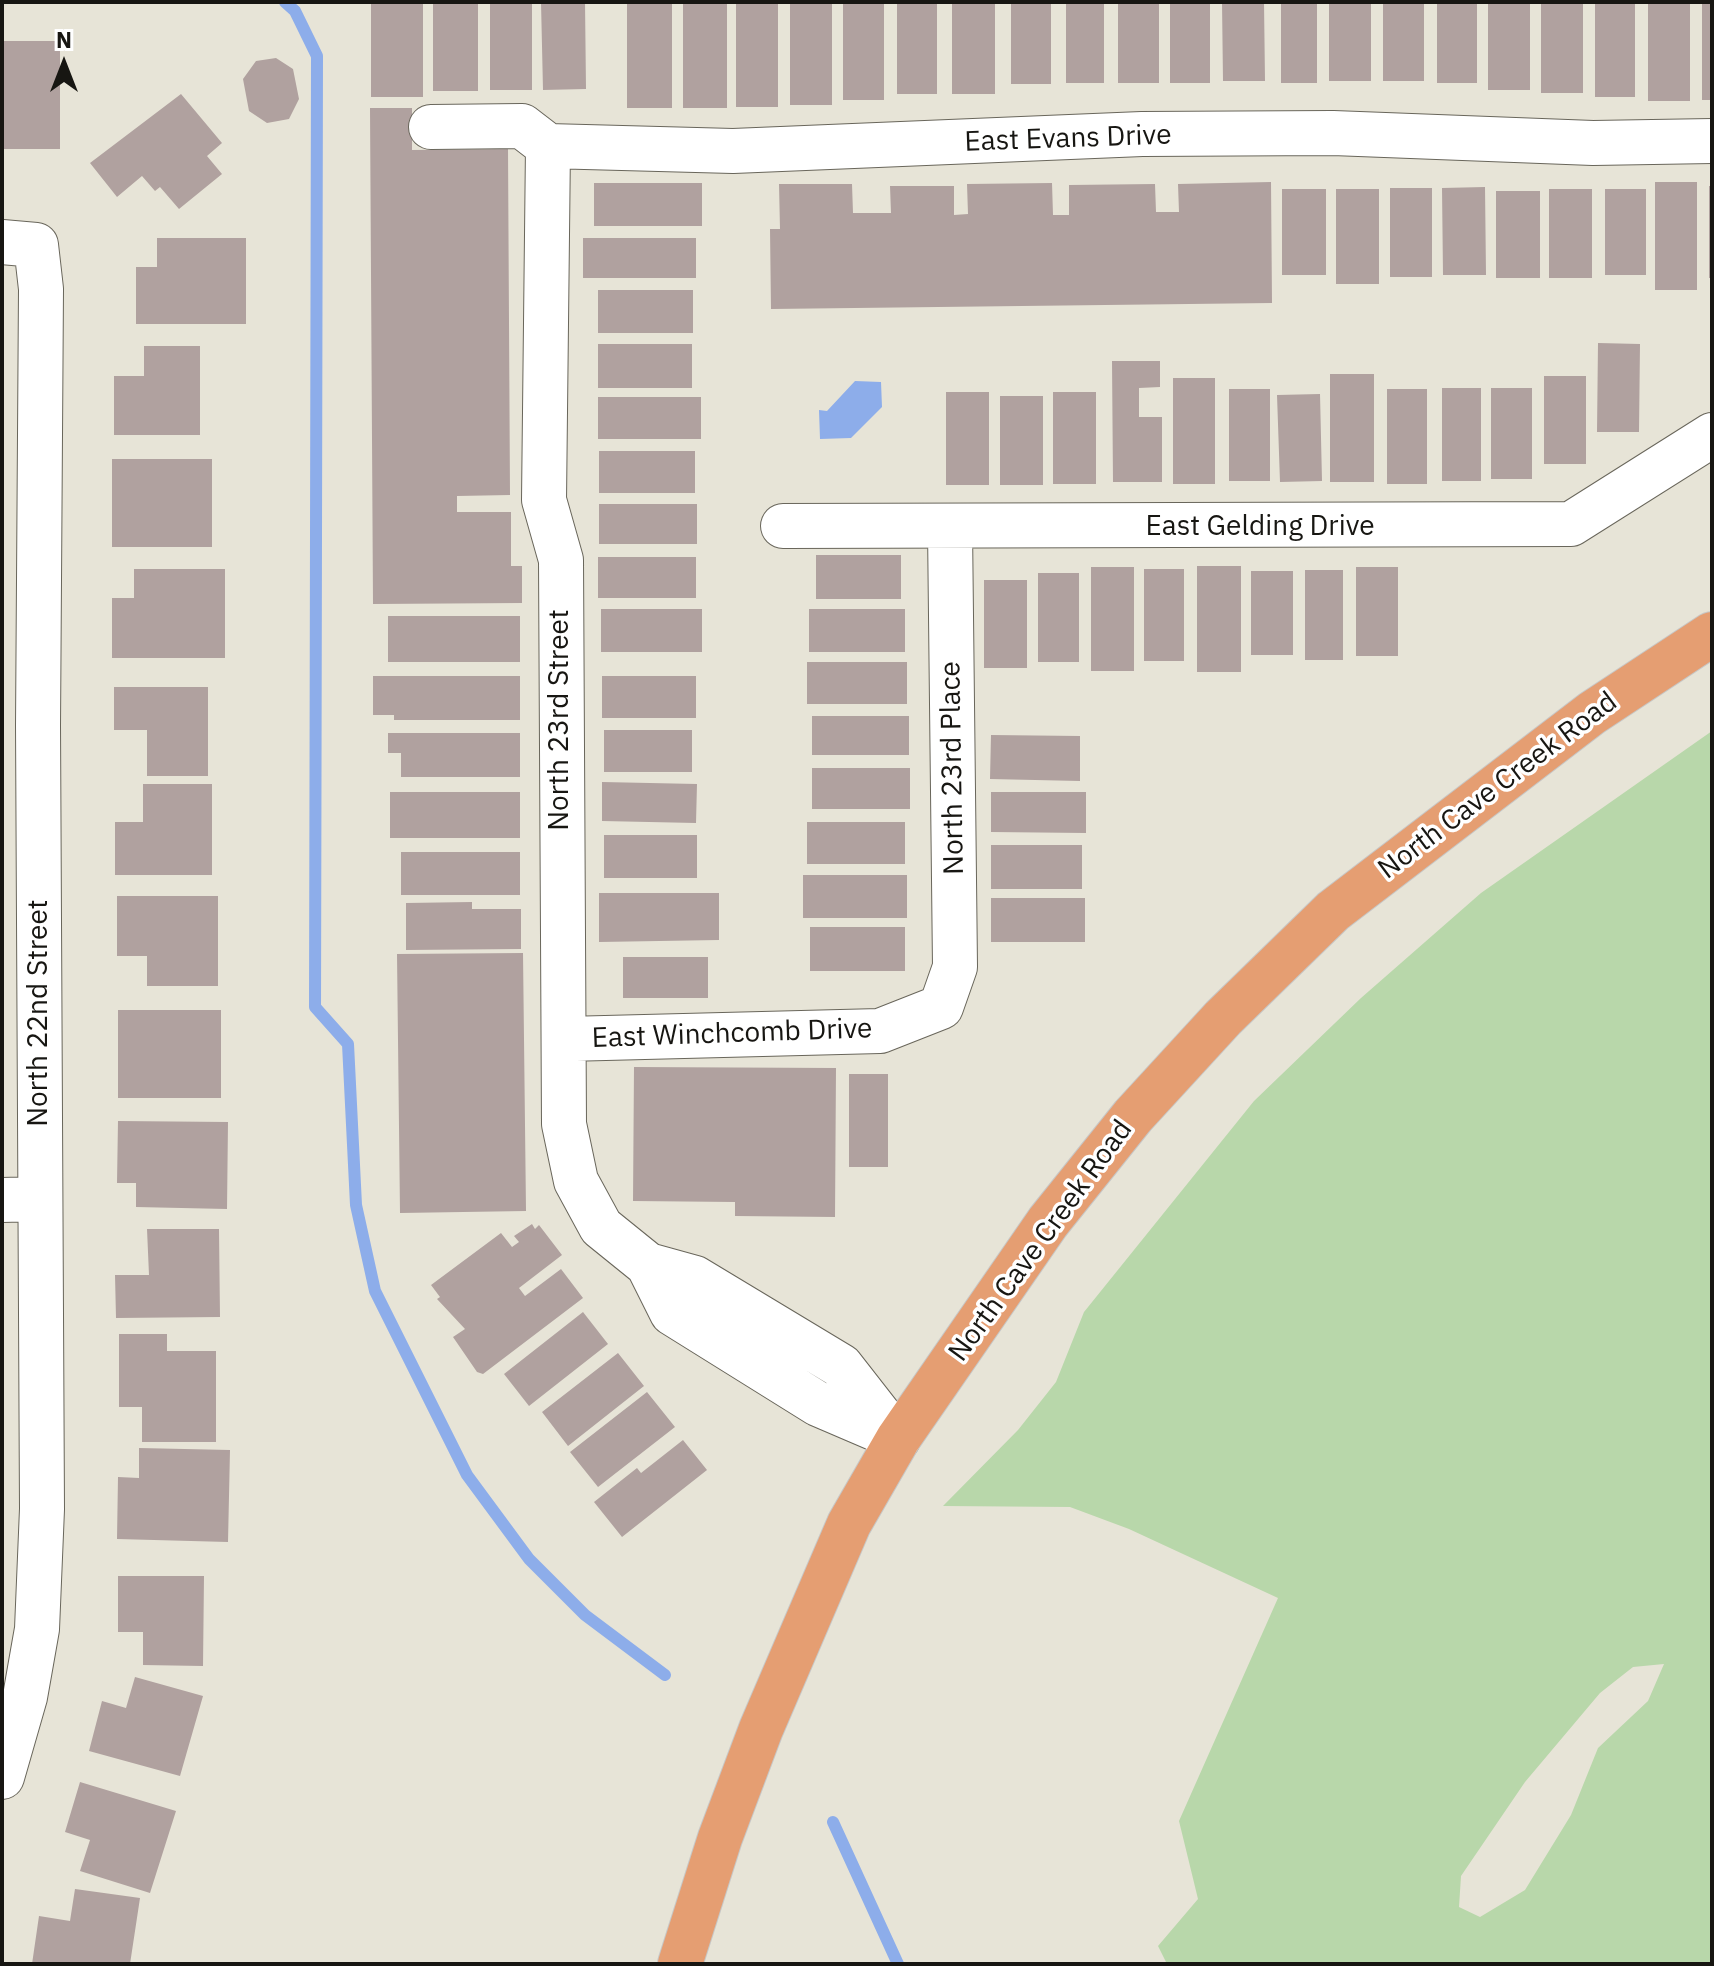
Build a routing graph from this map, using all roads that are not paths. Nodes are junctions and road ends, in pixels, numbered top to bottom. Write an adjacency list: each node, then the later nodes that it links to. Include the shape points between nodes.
1 (431, 127): 3 (street, East Evans Drive, via 522,126)
2 (1712, 141): 3 (street, East Evans Drive, via 1593,143 1333,133 1142,134 733,151)
3 (548, 146): 11 (street, North 23rd Street, via 544,500 561,560)
4 (19, 243): 9 (street, North 22nd Street, via 41,289)
5 (1712, 435): 7 (street, East Gelding Drive, via 1571,524)
6 (783, 526): 7 (street, East Gelding Drive)
7 (950, 528): 10 (street, North 23rd Place, via 955,967)
8 (1712, 634): 13 (main road, North Cave Creek Road, via 1592,713 1445,822 1333,911 1223,1018 1133,1116 1048,1222)
9 (20, 725): 12 (street, North 22nd Street)
10 (941, 1007): 11 (street, East Winchcomb Drive, via 880,1031)
11 (566, 1039): 13 (street, North 23rd Street, via 564,1124 576,1181 601,1227 648,1265 672,1313 818,1404)
12 (21, 1199): 14 (street, North 22nd Street, via 42,1509 38,1615 25,1697)
13 (898, 1439): 15 (main road, North Cave Creek Road, via 849,1524 761,1729)
14 (2, 1777)
15 (680, 1964)

